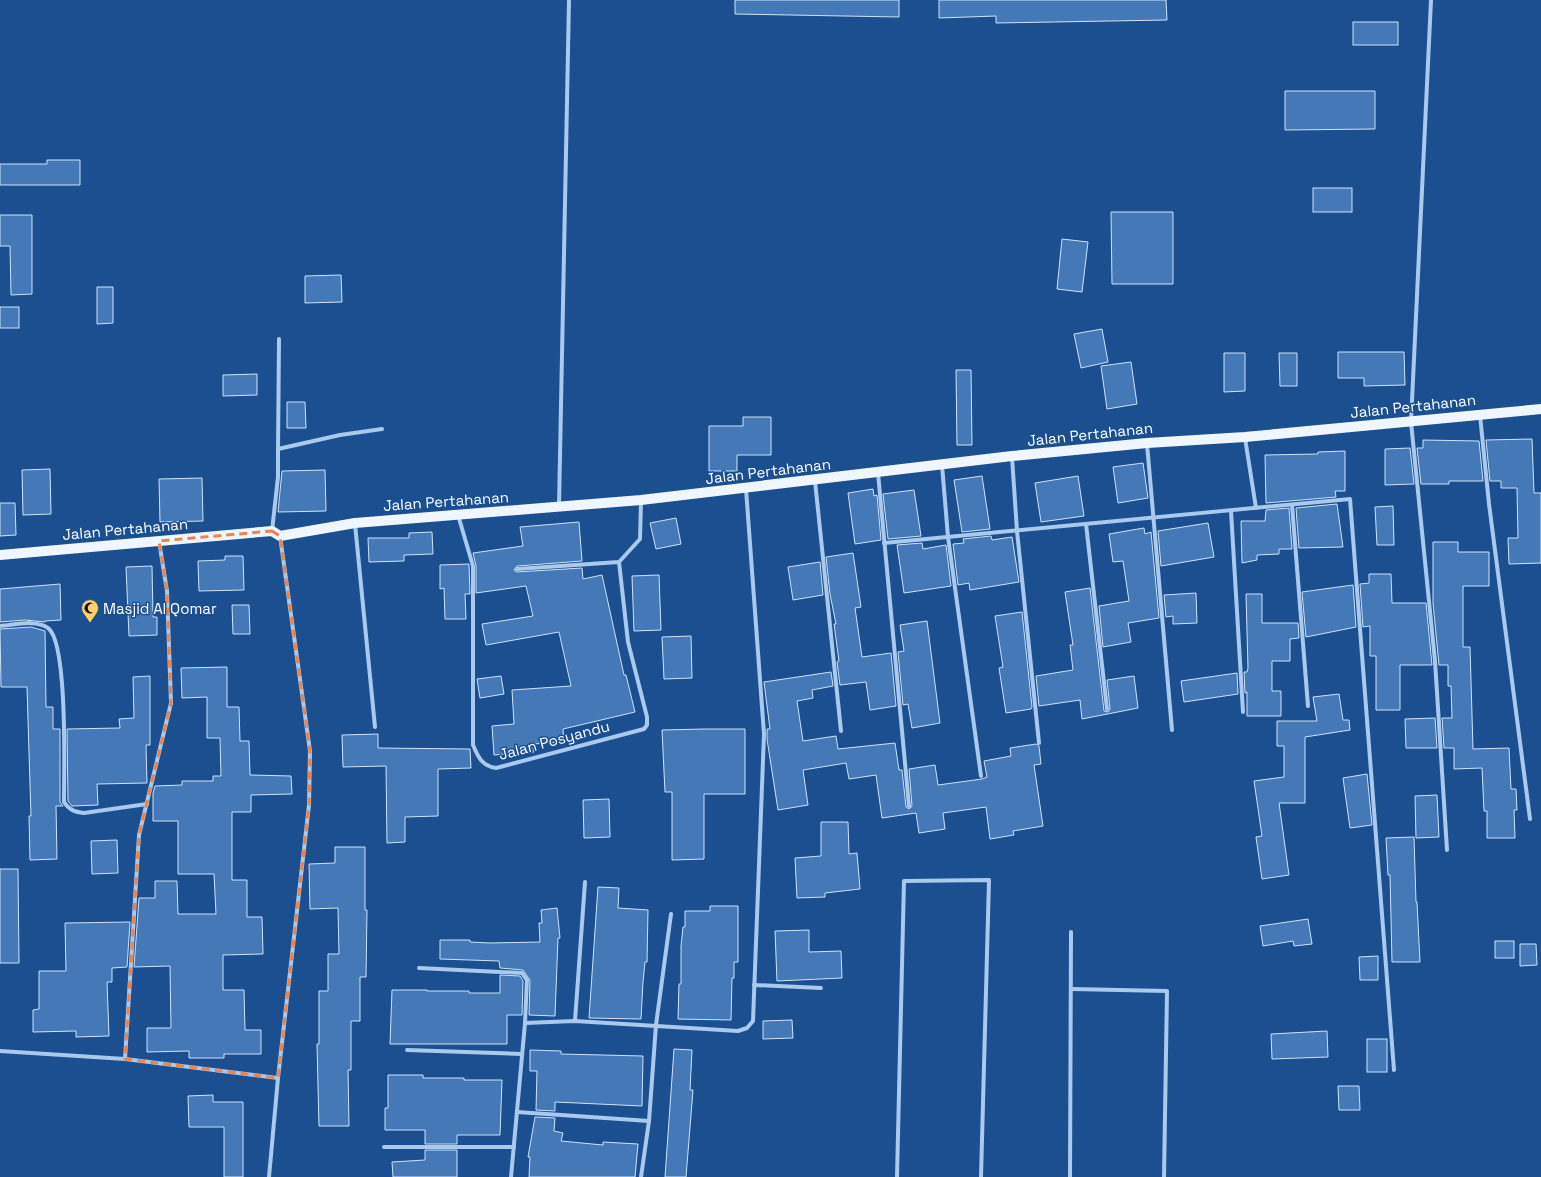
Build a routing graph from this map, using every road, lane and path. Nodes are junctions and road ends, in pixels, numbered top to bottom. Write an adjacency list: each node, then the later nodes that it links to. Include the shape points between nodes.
1 (570, 0): 18 (street)
2 (1432, 0): 6 (street)
3 (279, 339): 10 (street)
4 (1541, 409): 5 (main road, Jalan Pertahanan)
5 (1480, 414): 6 (main road, Jalan Pertahanan); 44 (street, via 1489,504)
6 (1411, 422): 8 (main road, Jalan Pertahanan); 45 (street, via 1435,661)
7 (382, 429): 10 (street, via 340,435)
8 (1245, 437): 9 (main road, Jalan Pertahanan); 19 (street)
9 (1146, 443): 11 (main road, Jalan Pertahanan); 22 (street)
10 (278, 449): 26 (street)
11 (1012, 456): 12 (main road, Jalan Pertahanan); 25 (street)
12 (942, 465): 13 (main road, Jalan Pertahanan); 27 (street)
13 (878, 474): 14 (main road, Jalan Pertahanan); 29 (street)
14 (815, 479): 15 (main road, Jalan Pertahanan); 39 (street)
15 (746, 489): 16 (main road, Jalan Pertahanan); 50 (street, via 764,734)
16 (641, 500): 18 (main road, Jalan Pertahanan); 31 (street, via 640,539)
17 (1292, 505): 19 (street); 34 (street); 60 (street, via 1350,499)
18 (559, 507): 21 (main road, Jalan Pertahanan)
19 (1256, 508): 20 (street)
20 (1231, 511): 22 (street); 36 (street)
21 (457, 514): 23 (main road, Jalan Pertahanan); 31 (street, Jalan Posyandu, via 472,566 473,745 487,767 496,768 600,741 644,729 647,725 628,642)
22 (1153, 518): 24 (street); 38 (street)
23 (355, 523): 26 (main road, Jalan Pertahanan); 37 (street)
24 (1086, 524): 25 (street); 35 (street)
25 (1017, 531): 27 (street); 40 (street)
26 (276, 533): 28 (main road, Jalan Pertahanan); 61 (street, via 310,751 309,805)
27 (948, 537): 29 (street); 41 (street)
28 (159, 541): 30 (main road, Jalan Pertahanan); 42 (street, via 167,591 171,703)
29 (884, 543): 43 (street)
30 (0, 555)
31 (619, 562): 32 (street)
32 (517, 569)
33 (0, 626): 42 (street, via 38,624 53,632 62,669 64,802 67,807 75,812 84,813)
34 (1308, 706)
35 (1107, 709)
36 (1243, 712)
37 (375, 727)
38 (1172, 730)
39 (841, 731)
40 (1038, 743)
41 (981, 776)
42 (147, 804): 59 (street, via 139,835)
43 (909, 806)
44 (1530, 819)
45 (1447, 850)
46 (585, 882): 53 (street)
47 (671, 914): 55 (street)
48 (1071, 932): 52 (street)
49 (419, 968): 54 (street, via 522,973 527,980)
50 (754, 985): 51 (street); 55 (street, via 753,1021 748,1028 738,1031)
51 (821, 988)
52 (1071, 989): 71 (street); 72 (street, via 1167,991)
53 (576, 1021): 54 (street); 55 (street)
54 (526, 1023): 58 (street)
55 (656, 1025): 63 (street)
56 (407, 1050): 58 (street)
57 (0, 1051): 59 (street)
58 (522, 1054): 62 (street)
59 (125, 1059): 61 (street)
60 (1394, 1070)
61 (278, 1078): 66 (street)
62 (517, 1112): 63 (street); 65 (street)
63 (649, 1121): 68 (street)
64 (384, 1147): 65 (street)
65 (514, 1147): 67 (street)
66 (268, 1177)
67 (511, 1177)
68 (641, 1177)
69 (897, 1177): 70 (street, via 904,881 989,880)
70 (981, 1177)
71 (1070, 1177)
72 (1164, 1177)

